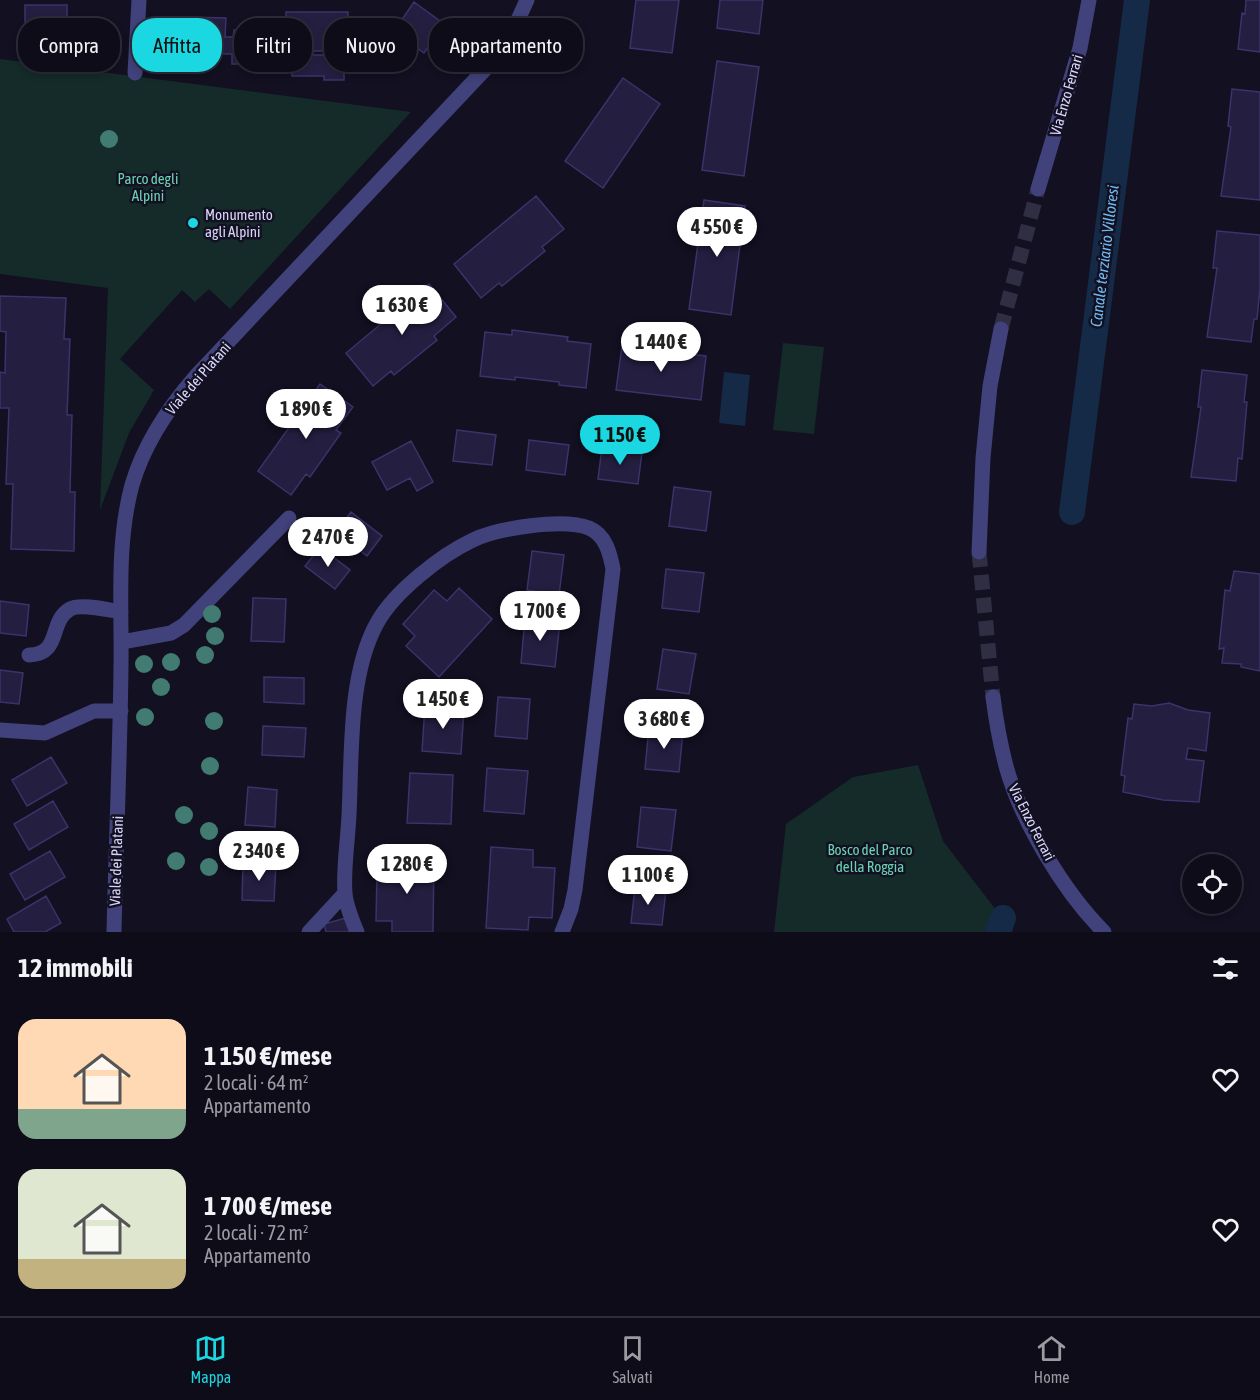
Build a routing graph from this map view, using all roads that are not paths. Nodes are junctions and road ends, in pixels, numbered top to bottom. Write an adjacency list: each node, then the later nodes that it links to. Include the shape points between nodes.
1 (139, 0): 4 (street)
2 (527, 0): 9 (street, Viale dei Platani, via 512,33 489,65 196,376 162,420 142,459 127,511 121,562)
3 (1089, 0): 5 (street, Via Enzo Ferrari, via 1080,48)
4 (135, 73)
5 (1038, 189)
6 (1000, 329): 8 (street, via 983,458)
7 (289, 518): 10 (street, via 184,625 171,633)
8 (979, 552)
9 (122, 612): 10 (street, Viale dei Platani); 11 (street, via 71,608 60,619 46,651)
10 (122, 642): 13 (street, Viale dei Platani)
11 (29, 655)
12 (993, 698): 20 (street, Via Enzo Ferrari, via 1006,768 1022,808 1062,878)
13 (121, 711): 14 (street, via 94,711 45,733); 16 (street, Viale dei Platani)
14 (0, 730)
15 (345, 893): 17 (street); 18 (street); 19 (street, via 356,695 363,652 378,621 404,588 473,540 507,529 538,525 590,528 610,551 613,569 575,890)
16 (114, 932)
17 (309, 932)
18 (357, 932)
19 (562, 932)
20 (1104, 932)

